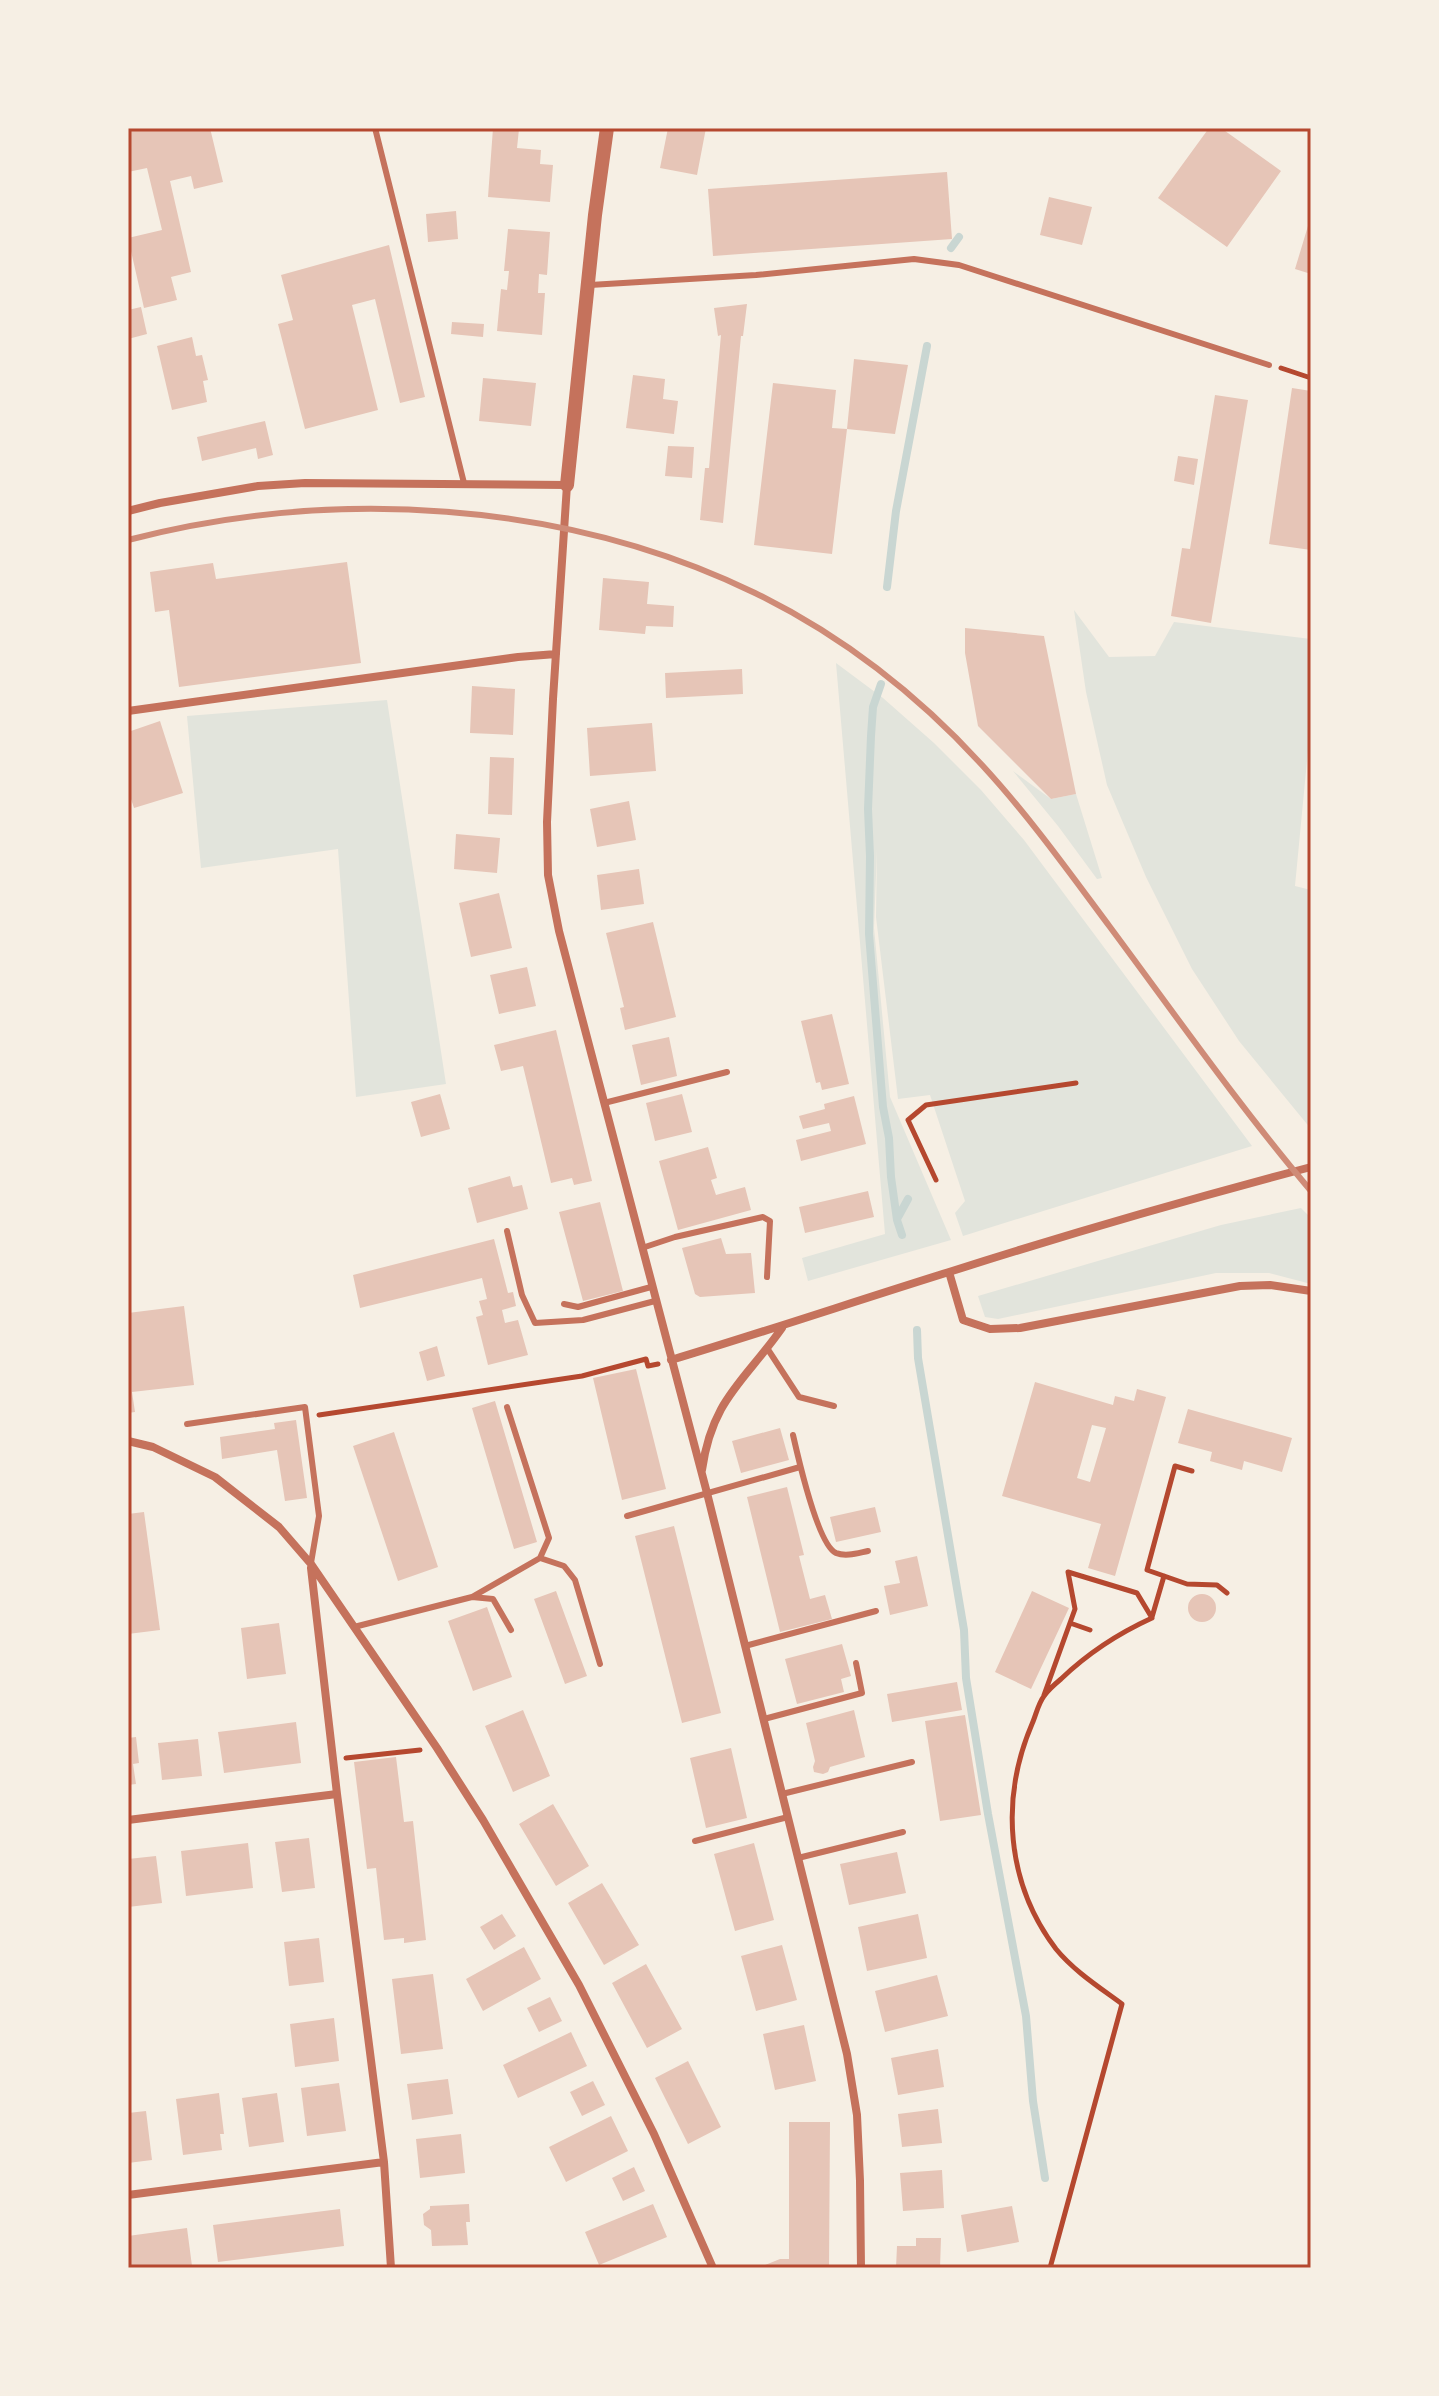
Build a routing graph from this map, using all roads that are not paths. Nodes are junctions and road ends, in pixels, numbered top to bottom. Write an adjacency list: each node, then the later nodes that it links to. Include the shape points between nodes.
1 (375, 128): 5 (lane)
2 (607, 128): 3 (street)
3 (588, 285): 4 (lane, via 914,259 959,265); 6 (street)
4 (1269, 365)
5 (464, 483): 6 (street); 7 (street, via 280,484)
6 (567, 485): 8 (street)
7 (128, 511)
8 (556, 654): 9 (street); 11 (street, via 548,875)
9 (128, 711)
10 (727, 1072): 11 (lane)
11 (604, 1103): 14 (street)
12 (1311, 1167): 15 (street)
13 (507, 1231): 19 (lane, via 522,1295 535,1323 583,1320)
14 (642, 1248): 16 (lane, via 763,1217 770,1221); 17 (street)
15 (949, 1272): 18 (street, via 963,1320 990,1329 1020,1328 1240,1286); 21 (street)
16 (767, 1277)
17 (651, 1287): 19 (street); 20 (lane, via 578,1307)
18 (1311, 1291)
19 (655, 1301): 23 (street)
20 (564, 1304)
21 (782, 1327): 22 (street); 23 (street)
22 (767, 1348): 24 (lane, via 799,1397); 30 (street, via 724,1401 705,1447)
23 (671, 1360): 30 (street)
24 (834, 1406)
25 (507, 1407): 34 (lane, via 549,1538)
26 (187, 1424): 35 (lane, via 305,1407 319,1516)
27 (793, 1435): 29 (lane)
28 (128, 1441): 35 (street, via 153,1447 215,1477 279,1527)
29 (800, 1467): 31 (lane); 33 (lane, via 824,1542 835,1553)
30 (702, 1475): 31 (street)
31 (707, 1493): 32 (lane); 40 (street)
32 (627, 1516)
33 (868, 1551)
34 (540, 1558): 36 (lane); 42 (lane, via 564,1566 575,1580)
35 (311, 1564): 38 (street); 45 (street)
36 (472, 1597): 38 (lane); 39 (lane, via 493,1599)
37 (876, 1611): 40 (lane)
38 (354, 1627): 55 (street, via 483,1820 579,1985 654,2134)
39 (511, 1630)
40 (745, 1646): 43 (street)
41 (856, 1663): 43 (lane, via 862,1693)
42 (600, 1664)
43 (764, 1719): 46 (street)
44 (912, 1762): 46 (lane)
45 (337, 1794): 48 (street); 52 (street)
46 (782, 1794): 47 (street)
47 (788, 1817): 50 (lane); 51 (street)
48 (128, 1820)
49 (903, 1832): 51 (lane)
50 (695, 1841)
51 (798, 1858): 56 (street, via 857,2115)
52 (384, 2162): 53 (street); 54 (street)
53 (128, 2195)
54 (391, 2268)
55 (713, 2268)
56 (861, 2268)

